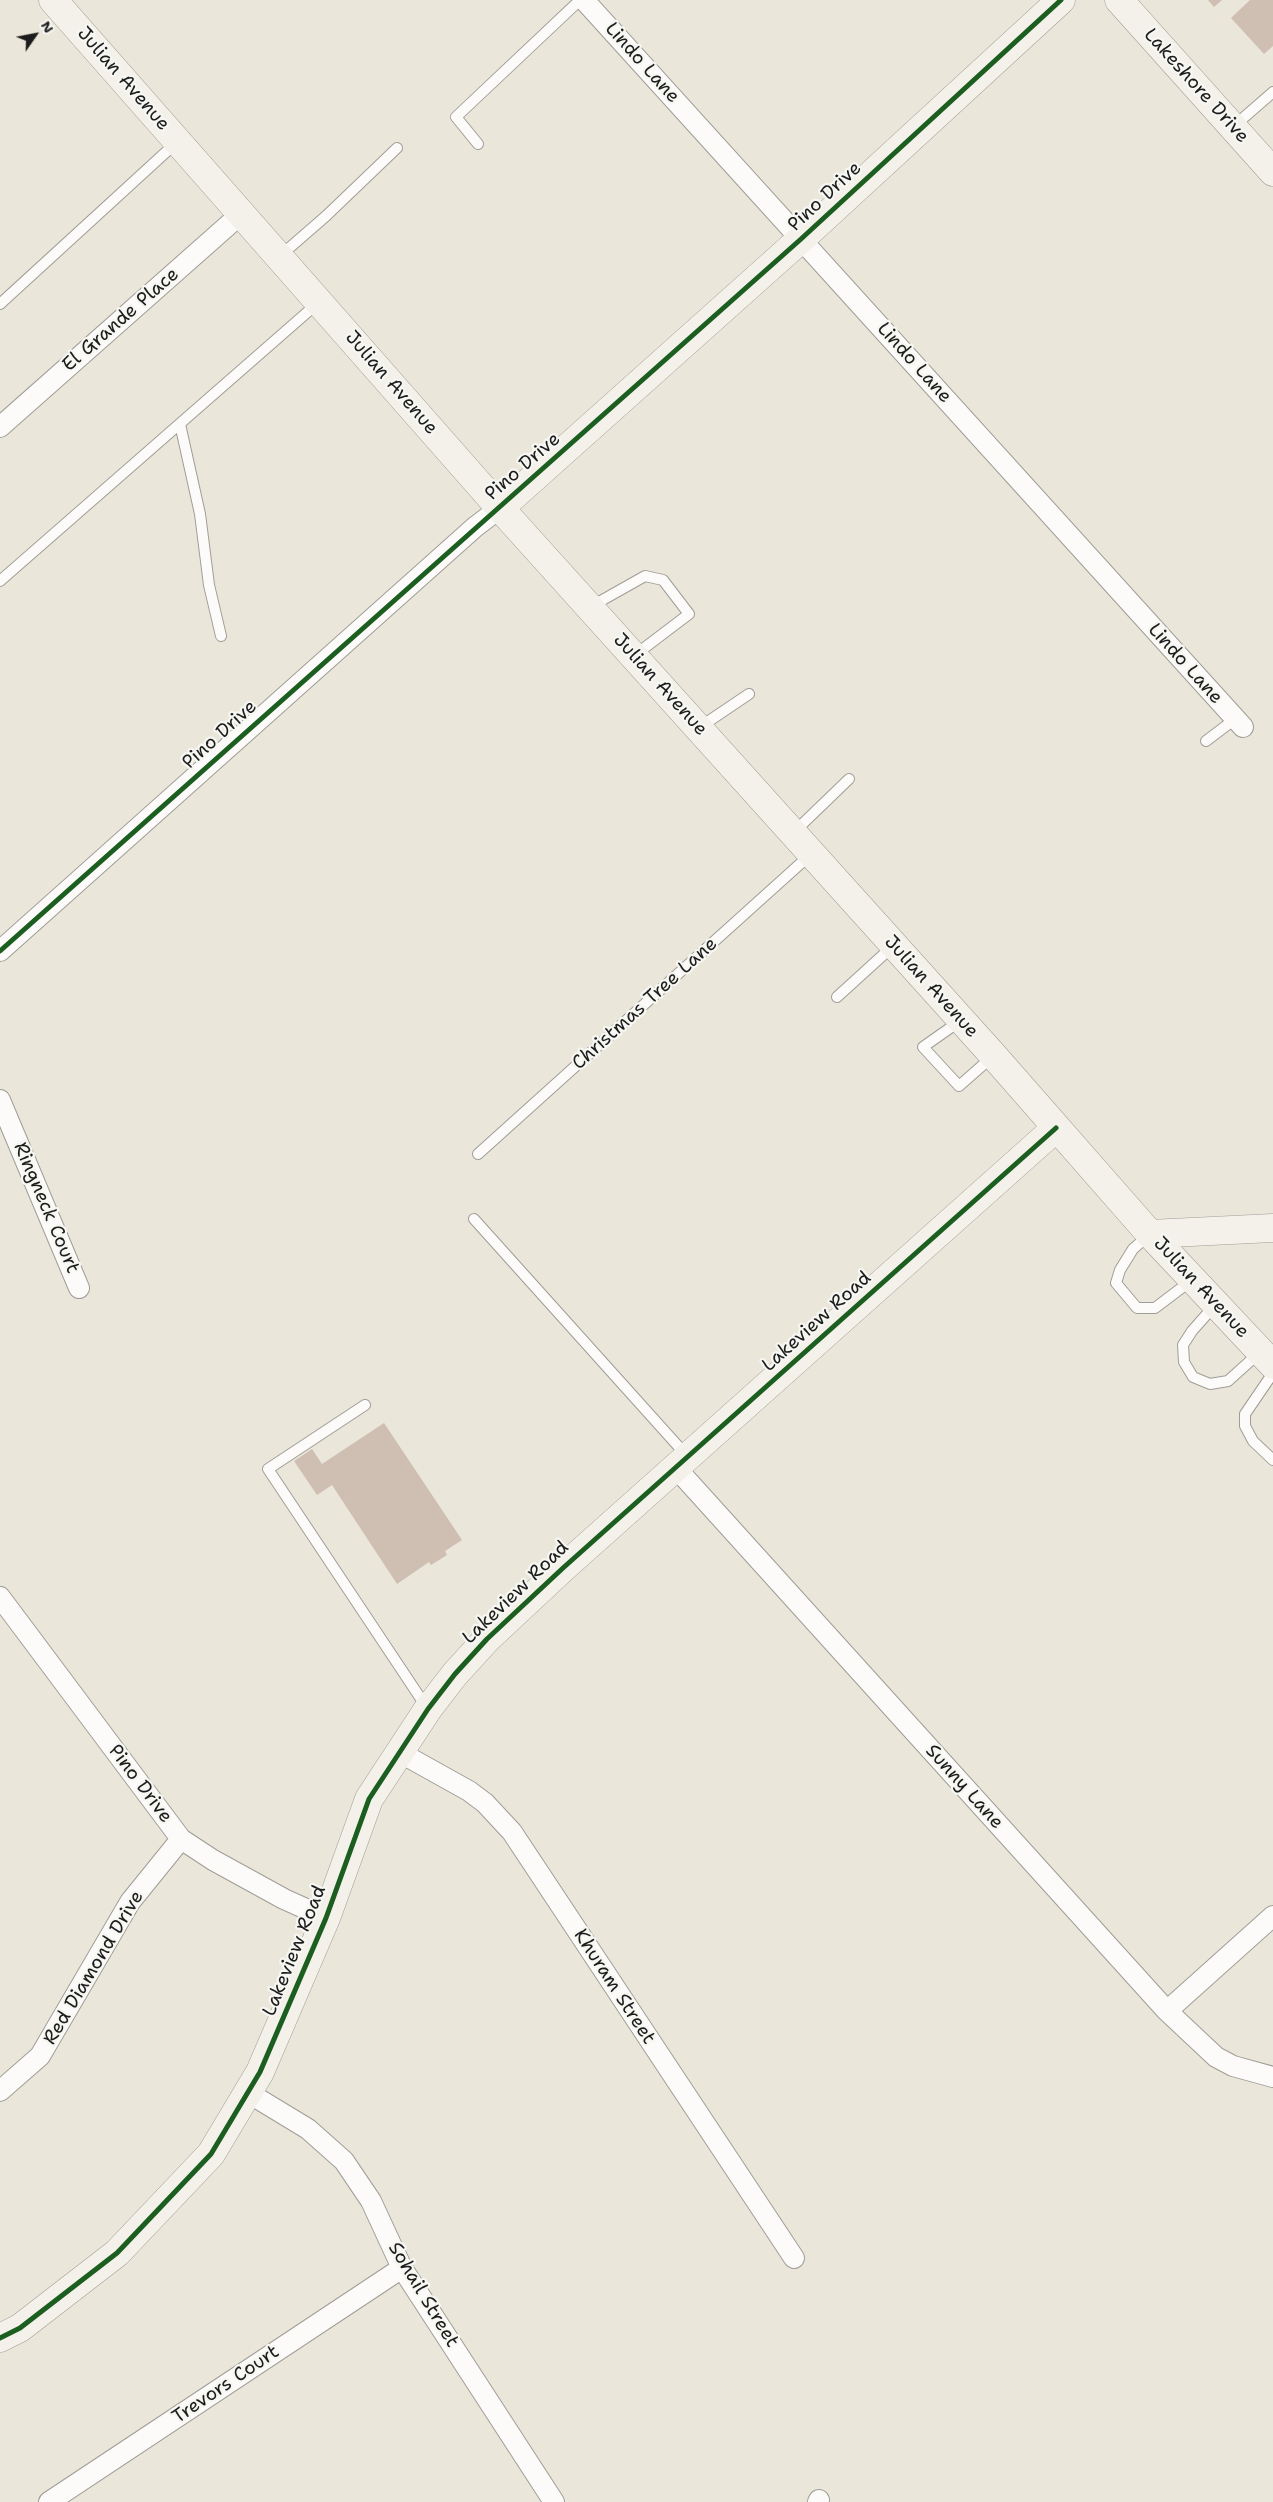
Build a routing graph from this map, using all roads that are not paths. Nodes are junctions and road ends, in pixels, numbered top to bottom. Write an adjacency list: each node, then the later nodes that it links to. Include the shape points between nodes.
1 (53, 0): 8 (street, Julian Avenue)
2 (580, 0): 9 (lane, via 456,117)
3 (584, 0): 13 (street, Lindo Lane)
4 (1061, 0): 13 (street, Pino Drive)
5 (1119, 0): 7 (street, Lakeshore Drive)
6 (1273, 92): 7 (lane)
7 (1232, 127): 11 (street, Lakeshore Drive)
8 (178, 141): 12 (street, Julian Avenue); 16 (lane)
9 (478, 144)
10 (397, 148): 14 (lane)
11 (1273, 172)
12 (242, 213): 14 (street, Julian Avenue); 18 (street, El Grande Place)
13 (801, 239): 19 (street, Pino Drive); 25 (street, Lindo Lane)
14 (280, 256): 15 (street, Julian Avenue)
15 (320, 302): 17 (lane); 19 (street, Julian Avenue)
16 (0, 304)
17 (180, 424): 20 (lane); 22 (lane, via 200,514 209,585)
18 (0, 427)
19 (500, 508): 21 (street, Julian Avenue); 32 (street, Pino Drive)
20 (0, 581)
21 (590, 607): 23 (street, Julian Avenue); 23 (lane, via 645,576 663,580 690,614)
22 (222, 636)
23 (634, 656): 26 (street, Julian Avenue)
24 (749, 694): 26 (lane)
25 (1239, 723): 27 (lane)
26 (699, 728): 29 (street, Julian Avenue)
27 (1206, 741)
28 (849, 780): 29 (lane)
29 (793, 833): 30 (street, Julian Avenue)
30 (811, 853): 31 (street, Julian Avenue); 38 (lane, Christmas Tree Lane)
31 (893, 945): 33 (lane); 34 (street, Julian Avenue)
32 (0, 951)
33 (837, 997)
34 (961, 1020): 35 (street, Julian Avenue); 35 (lane, via 923,1047 959,1086)
35 (993, 1055): 37 (street, Julian Avenue)
36 (0, 1100): 43 (street, Ringneck Court)
37 (1056, 1128): 41 (street, Julian Avenue); 48 (street, Lakeview Road)
38 (478, 1154)
39 (474, 1218): 48 (lane)
40 (1273, 1228): 41 (street)
41 (1150, 1234): 42 (street, Julian Avenue); 42 (lane, via 1133,1249 1116,1283 1137,1308 1155,1308)
42 (1193, 1279): 44 (street, Julian Avenue)
43 (79, 1288)
44 (1216, 1304): 45 (street, Julian Avenue); 45 (lane, via 1184,1345 1184,1362 1193,1377 1210,1384 1228,1381)
45 (1269, 1363): 47 (lane, via 1245,1414 1245,1426 1253,1441)
46 (365, 1405): 50 (lane, via 268,1469)
47 (1273, 1460)
48 (682, 1462): 50 (street, Lakeview Road, via 487,1639); 55 (street, Sunny Lane)
49 (0, 1598): 52 (street, Pino Drive)
50 (428, 1709): 51 (street, Lakeview Road)
51 (399, 1752): 54 (street, Lakeview Road, via 369,1799); 59 (street, Khuram Street, via 470,1791 512,1832)
52 (182, 1839): 54 (street, Pino Drive, via 284,1899); 57 (street, Red Diamond Drive, via 130,1902 40,2056)
53 (1273, 1916): 55 (street)
54 (326, 1918): 58 (street, Lakeview Road, via 260,2072)
55 (1168, 2010): 56 (street, Sunny Lane, via 1216,2057 1233,2066)
56 (1273, 2077)
57 (0, 2091)
58 (247, 2092): 60 (street, Sohail Street, via 308,2129 344,2161 371,2201); 61 (street, Lakeview Road, via 211,2154 117,2253 20,2328)
59 (794, 2258)
60 (402, 2268): 62 (street, Trevors Court); 63 (street, Sohail Street)
61 (0, 2338)
62 (50, 2502)
63 (554, 2502)

